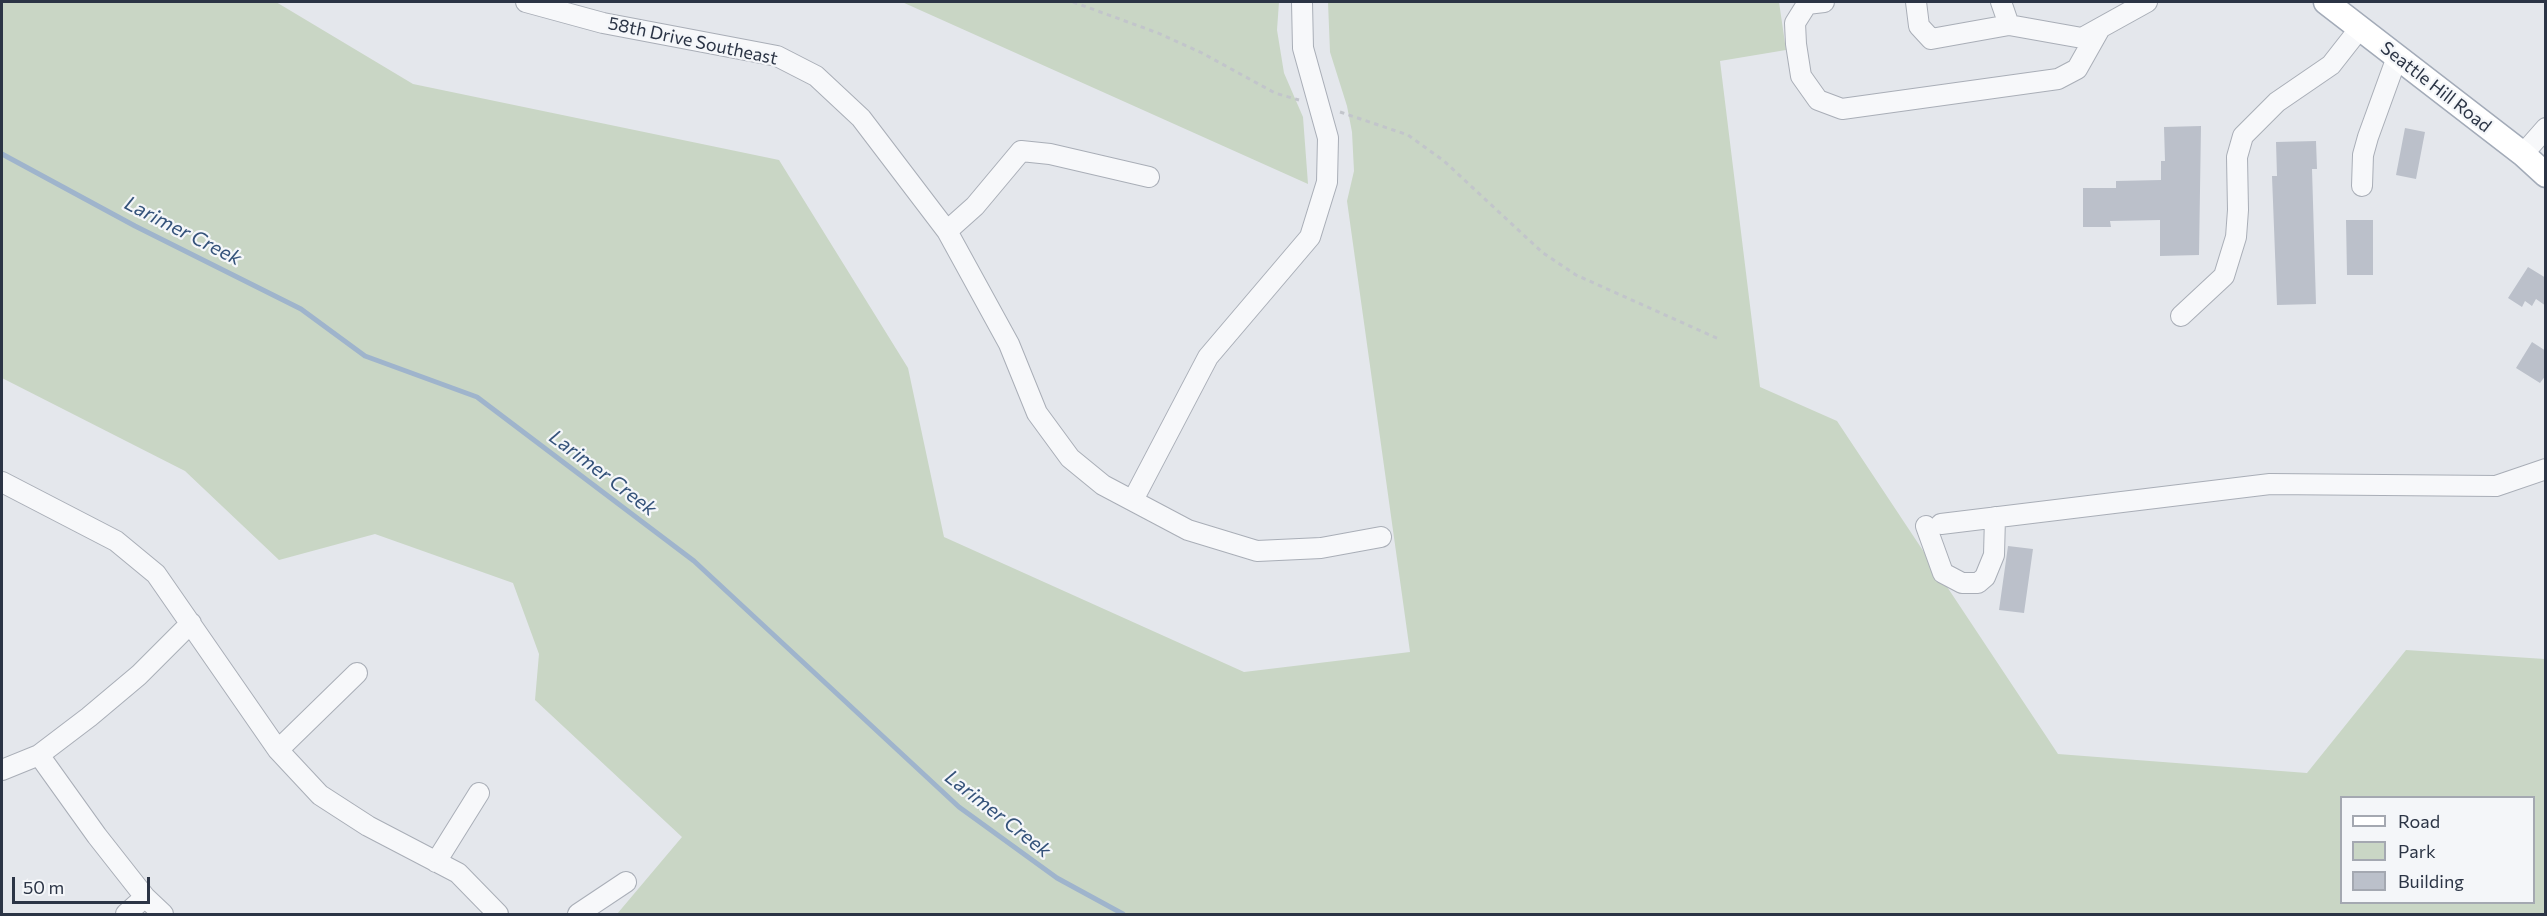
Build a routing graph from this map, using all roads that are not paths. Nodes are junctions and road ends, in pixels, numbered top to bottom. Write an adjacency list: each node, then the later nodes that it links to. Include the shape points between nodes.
1 (526, 2): 17 (street, 58th Drive Southeast, via 603,23 777,56 816,76 861,118)
2 (1302, 2): 21 (street, via 1303,48 1328,138 1327,182 1310,237 1208,357)
3 (1824, 2): 10 (street, via 1807,4 1795,22 1801,76 1818,100 1842,109 2058,79 2078,69)
4 (1916, 2): 8 (street, via 1918,26 1931,39)
5 (2001, 2): 8 (street)
6 (2147, 2): 10 (street)
7 (2326, 2): 9 (main road, Seattle Hill Road)
8 (2009, 25): 10 (street, via 2082,38)
9 (2360, 28): 11 (main road, Seattle Hill Road); 18 (street, via 2331,65 2277,102 2243,136 2237,157 2236,237 2224,276)
10 (2099, 30)
11 (2397, 57): 13 (main road, Seattle Hill Road); 16 (street, via 2363,155)
12 (2546, 128): 13 (street)
13 (2523, 154): 14 (main road, Seattle Hill Road)
14 (2546, 175)
15 (1149, 177): 17 (street, via 1021,151 975,206)
16 (2362, 186)
17 (947, 231): 21 (street, 58th Drive Southeast, via 1009,344 1037,412 1070,458 1103,485)
18 (2181, 316)
19 (2546, 469): 22 (street, via 2496,486 2270,484)
20 (2, 482): 24 (street, via 116,541 156,574)
21 (1133, 500): 23 (street, 58th Drive Southeast, via 1188,530 1257,551 1321,548)
22 (1995, 517): 22 (street, via 1934,525 1943,573 1962,584 1978,583 1985,577 1994,555)
23 (1381, 537)
24 (191, 623): 26 (street); 27 (street, via 140,675)
25 (357, 673): 26 (street)
26 (278, 750): 30 (street, via 320,795)
27 (39, 755): 28 (street); 32 (street)
28 (2, 770)
29 (479, 793): 30 (street)
30 (436, 862): 35 (street, via 458,873)
31 (626, 882): 36 (street)
32 (145, 897): 33 (street); 34 (street)
33 (126, 915)
34 (163, 915)
35 (498, 915)
36 (578, 915)

